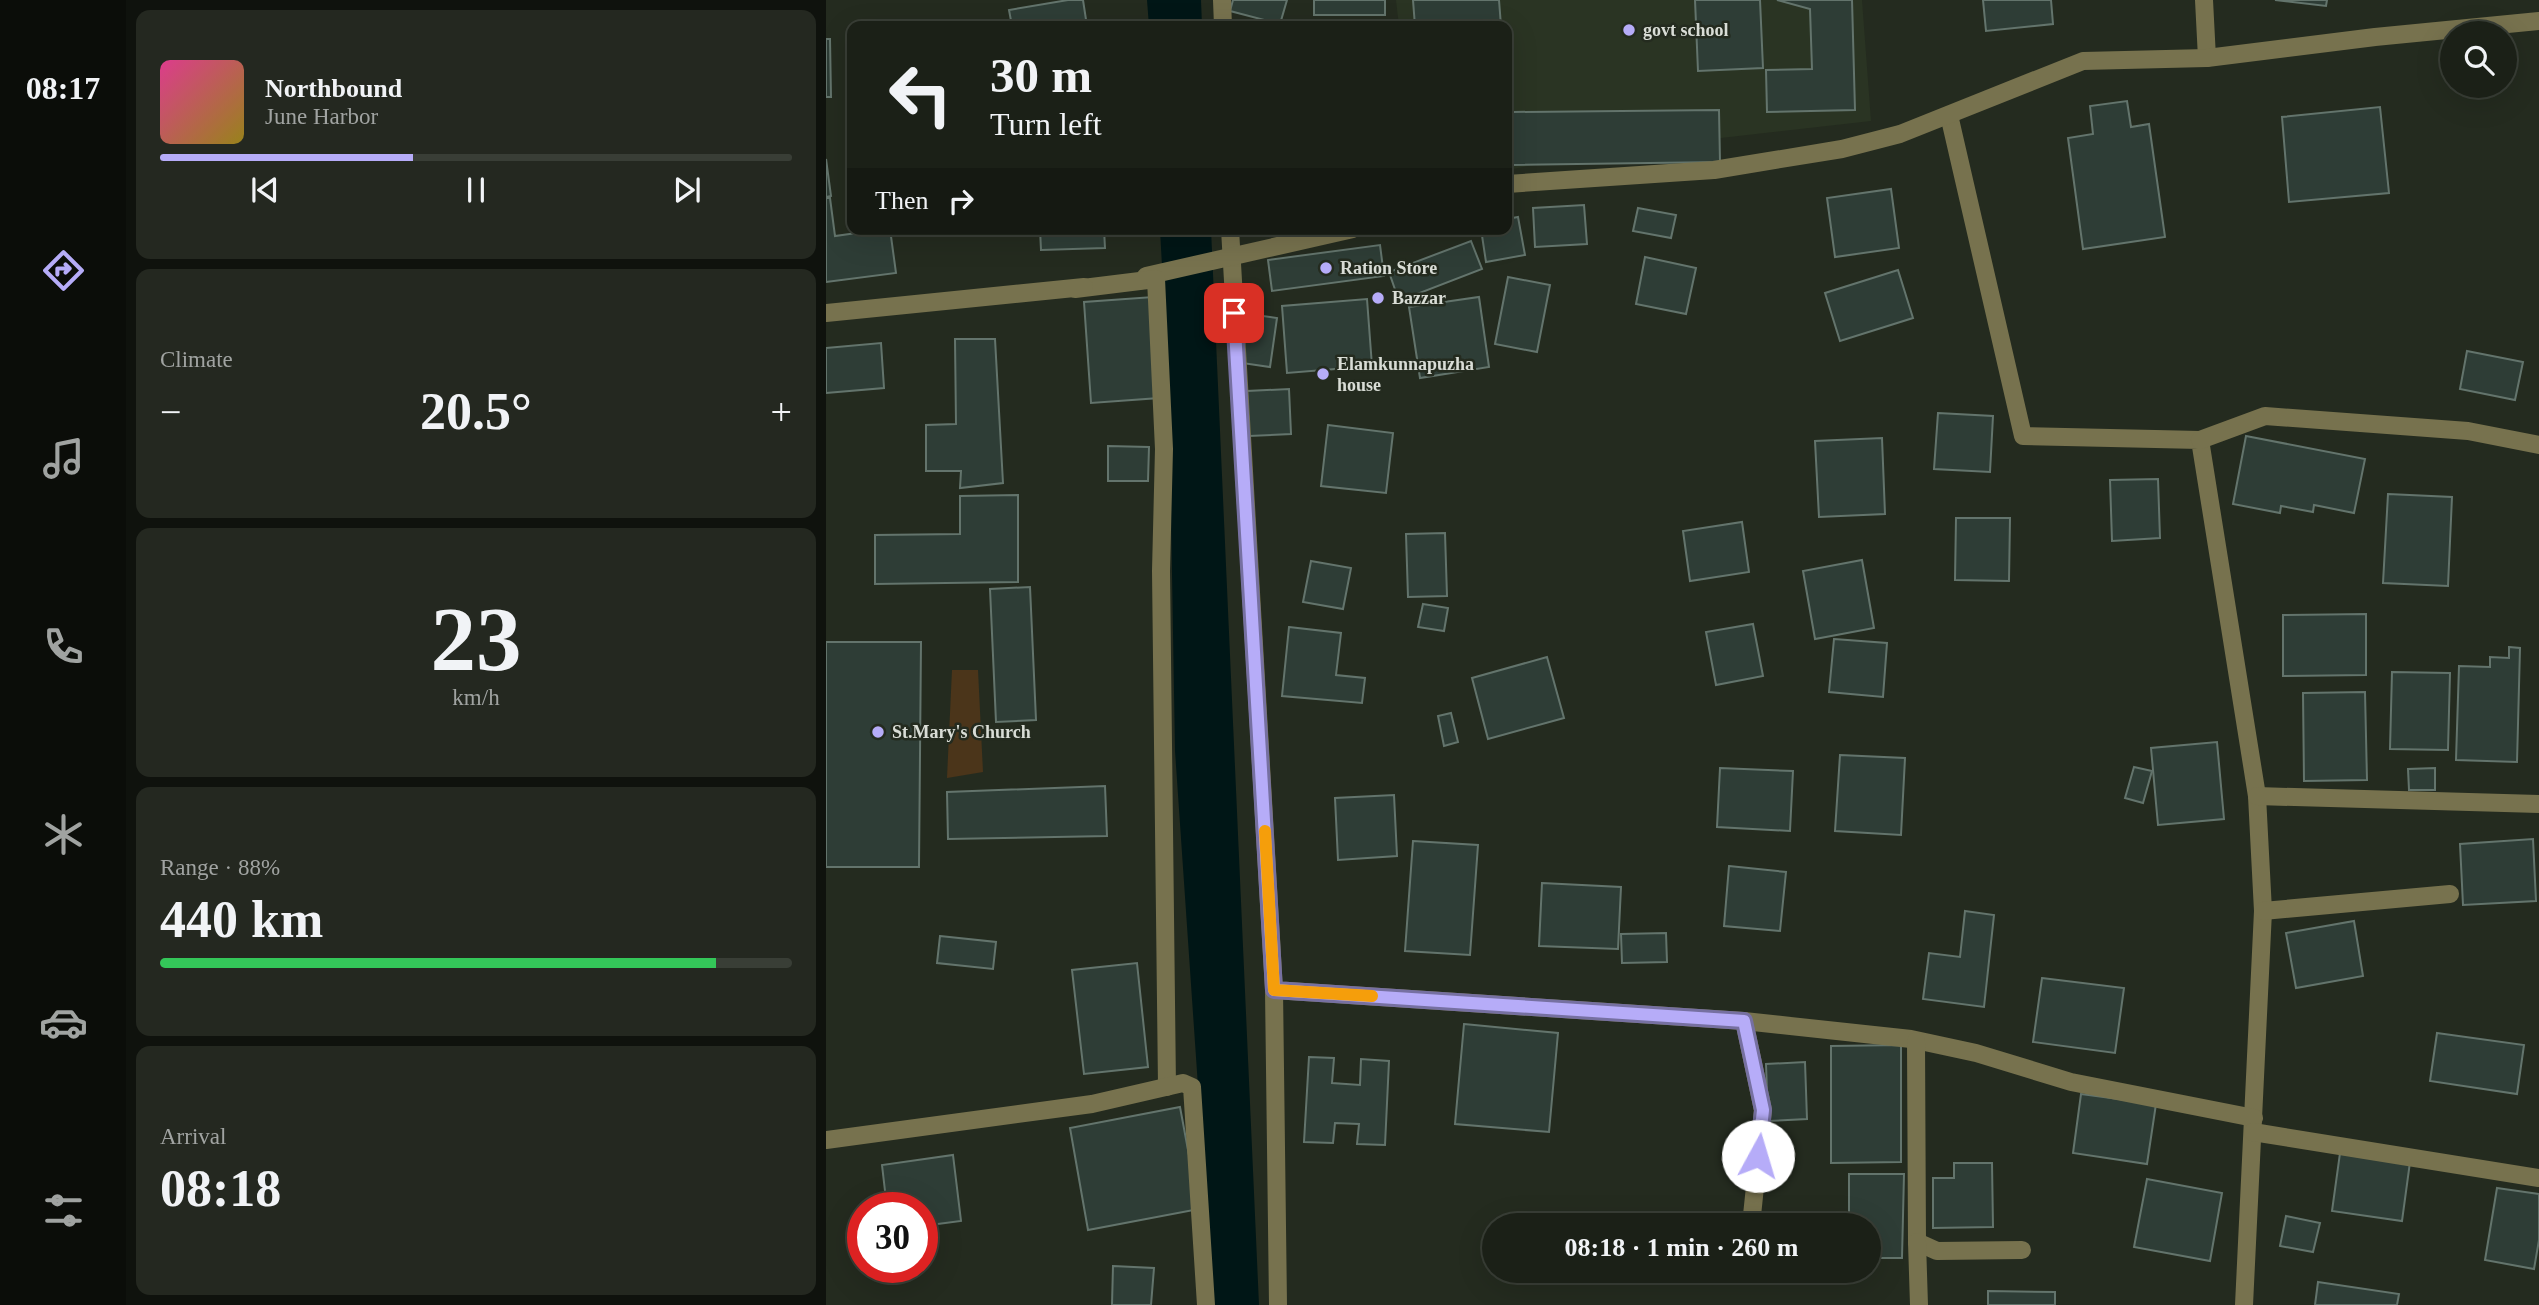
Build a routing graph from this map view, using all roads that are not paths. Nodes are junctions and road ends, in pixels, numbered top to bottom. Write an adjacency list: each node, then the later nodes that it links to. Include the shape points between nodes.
1 (1222, 0): 3 (street)
2 (2204, 0): 5 (street)
3 (1223, 21)
4 (2539, 21): 5 (street)
5 (2207, 58): 6 (street, via 2083,61)
6 (1949, 115): 7 (street, via 1842,149 1714,170); 13 (street, via 2023,436)
7 (1512, 184)
8 (1230, 235): 10 (street)
9 (1328, 235): 10 (street)
10 (1231, 258): 11 (street); 19 (street)
11 (1075, 289): 12 (street); 22 (street, via 1156,279 1164,450 1161,571)
12 (826, 313)
13 (2200, 440): 14 (street, via 2265,416 2468,431); 15 (street)
14 (2539, 444)
15 (2257, 796): 16 (street); 18 (street)
16 (2539, 804)
17 (2450, 894): 18 (street)
18 (2263, 912): 23 (street)
19 (1274, 990): 20 (street); 30 (street)
20 (1744, 1021): 21 (street); 26 (street, via 1763,1110)
21 (1916, 1041): 23 (street); 27 (street)
22 (1167, 1087): 24 (street, via 1092,1104); 29 (street, via 1183,1083 1192,1087)
23 (2254, 1125): 25 (street); 32 (street)
24 (826, 1140)
25 (2539, 1178)
26 (1752, 1213)
27 (1917, 1242): 28 (street, via 1937,1251); 31 (street)
28 (2022, 1250)
29 (1206, 1305)
30 (1278, 1305)
31 (1919, 1305)
32 (2244, 1305)

